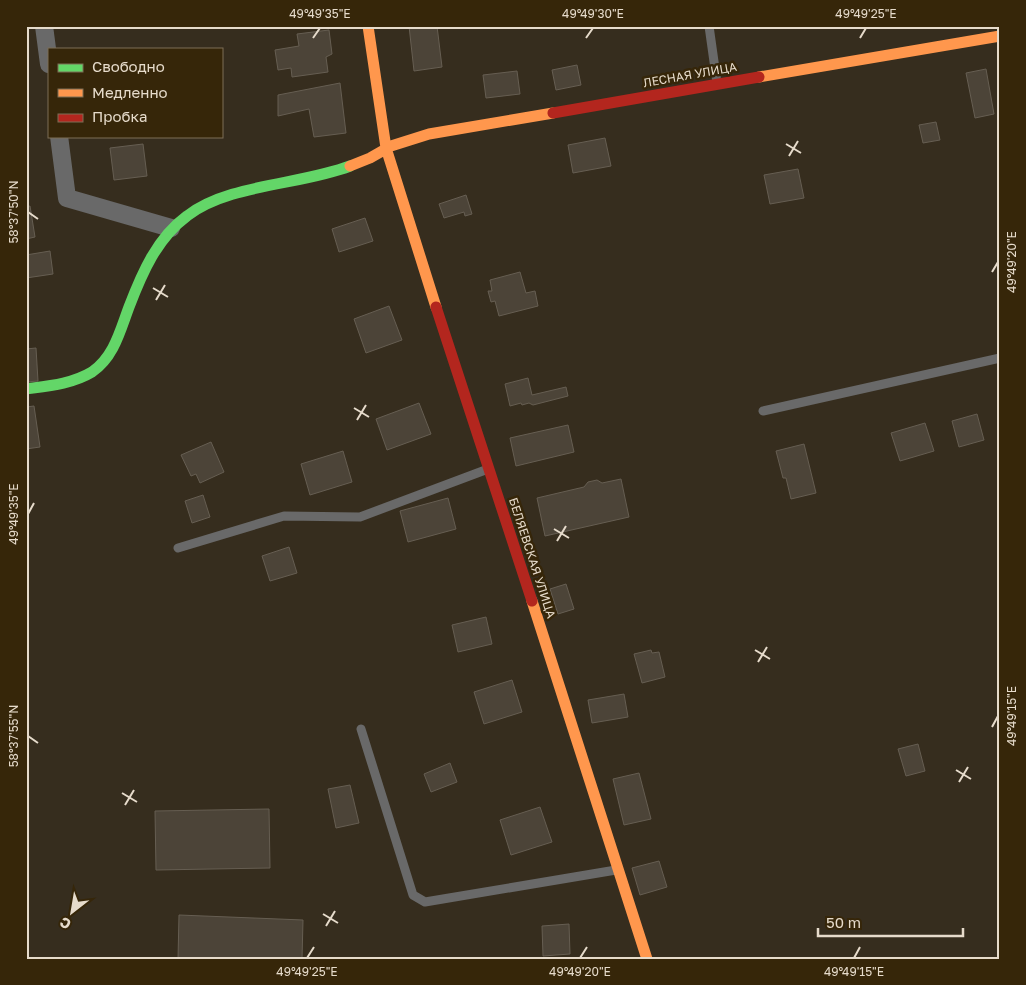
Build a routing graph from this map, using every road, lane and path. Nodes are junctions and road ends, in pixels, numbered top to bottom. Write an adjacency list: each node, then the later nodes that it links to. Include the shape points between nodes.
1 (44, 26): 5 (street)
2 (368, 26): 8 (street)
3 (709, 26): 6 (lane)
4 (1000, 36): 6 (street, ЛЕСНАЯ УЛИЦА)
5 (48, 56)
6 (717, 84): 8 (street, ЛЕСНАЯ УЛИЦА, via 429,134)
7 (58, 138): 9 (street, via 67,198)
8 (386, 148): 9 (street, ЛЕСНАЯ УЛИЦА, via 338,171 217,199 194,210); 13 (street, БЕЛЯЕВСКАЯ УЛИЦА)
9 (171, 228): 11 (street, via 142,276 110,354 98,368 81,378)
10 (1000, 358): 12 (lane)
11 (26, 389)
12 (763, 411)
13 (488, 468): 14 (lane, via 360,517 284,516); 16 (street, БЕЛЯЕВСКАЯ УЛИЦА)
14 (178, 548)
15 (361, 729): 16 (lane, via 413,895 425,902)
16 (618, 870): 17 (street, БЕЛЯЕВСКАЯ УЛИЦА)
17 (647, 959)

